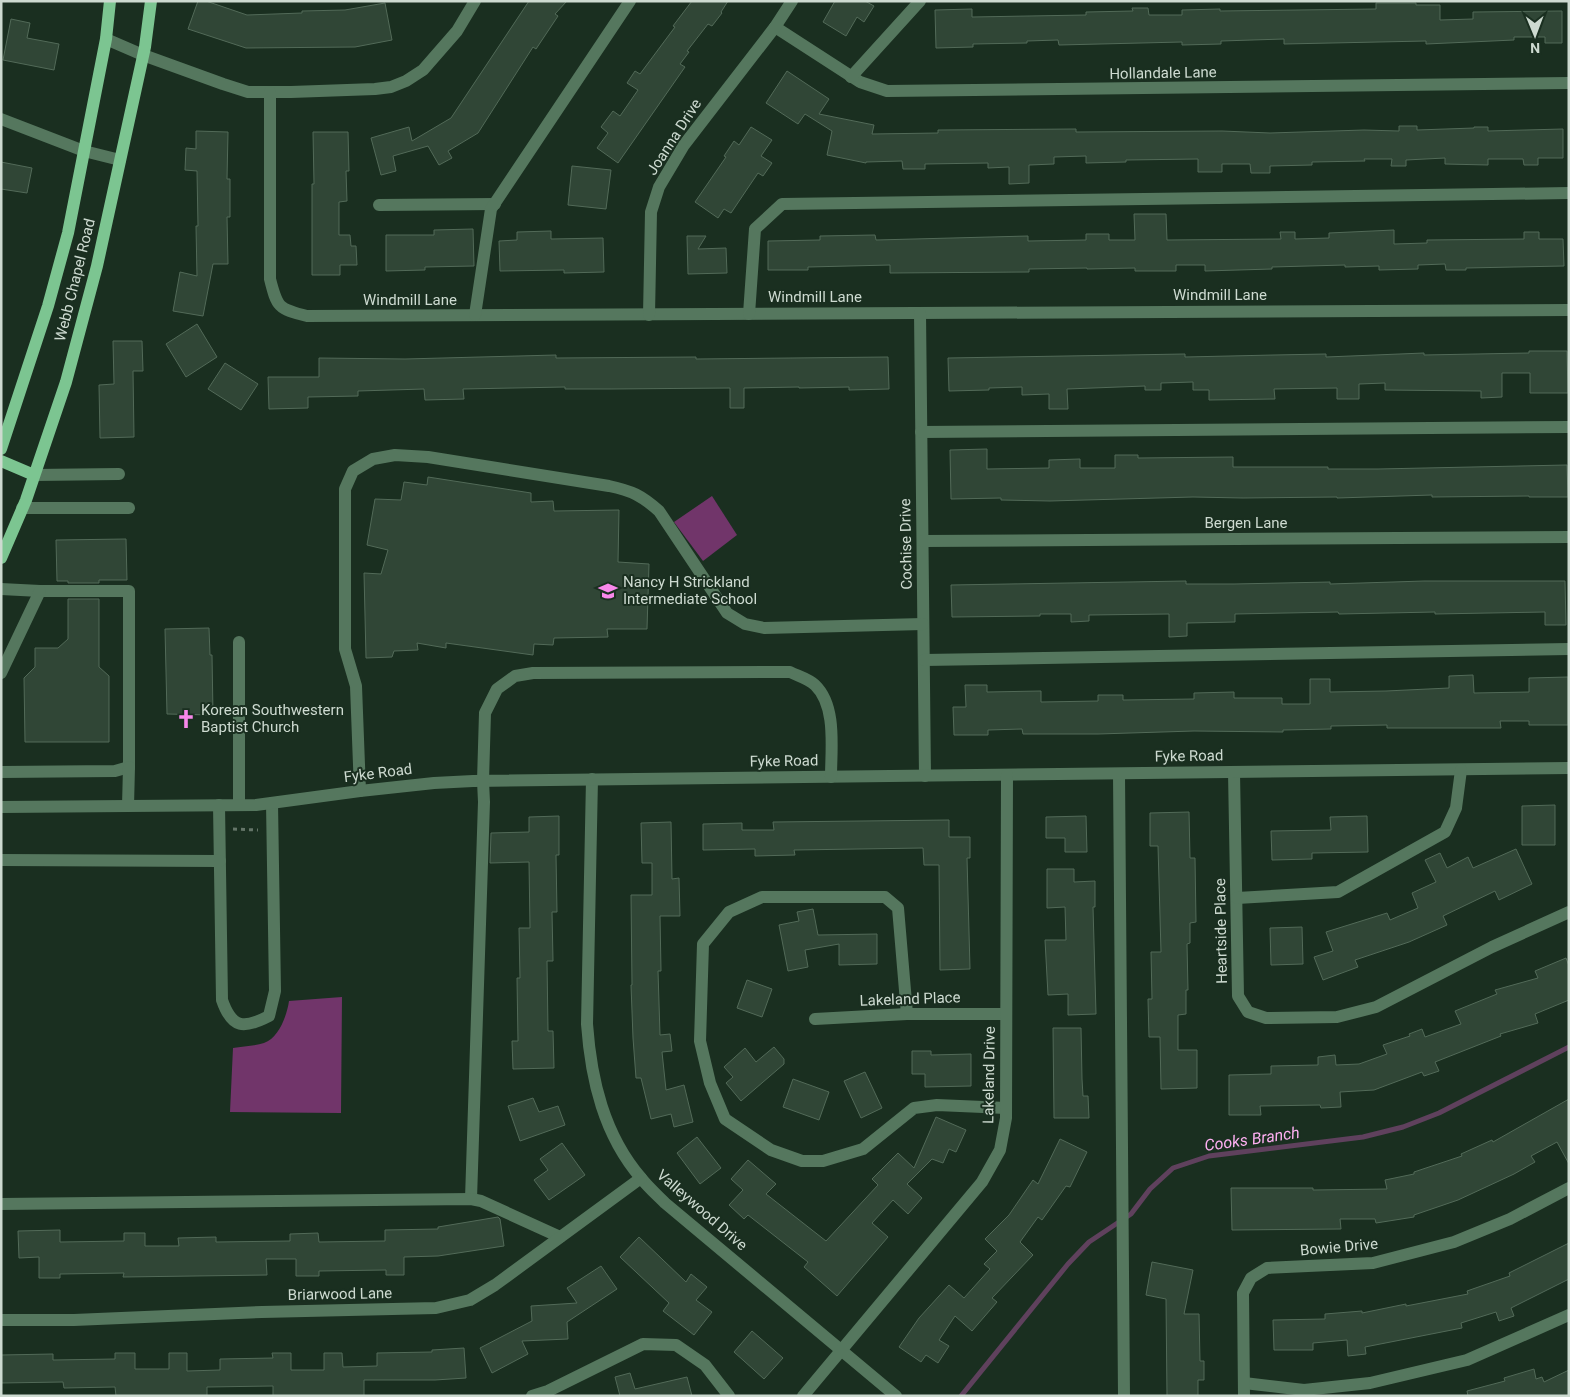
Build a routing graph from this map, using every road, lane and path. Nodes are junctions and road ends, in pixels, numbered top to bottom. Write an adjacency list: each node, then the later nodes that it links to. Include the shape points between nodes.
1 (110, 1): 8 (main road, Webb Chapel Road)
2 (151, 1): 9 (main road, Webb Chapel Road)
3 (475, 1): 12 (street, via 439,53 423,70 406,81 375,89)
4 (630, 1): 17 (street)
5 (792, 1): 7 (street, Joanna Drive)
6 (920, 1): 10 (street)
7 (775, 27): 10 (street, Hollandale Lane); 22 (street, Joanna Drive, via 684,145 659,187 651,212)
8 (106, 39): 9 (street); 14 (main road, Webb Chapel Road)
9 (143, 55): 12 (street, via 248,92); 15 (main road, Webb Chapel Road)
10 (851, 77): 11 (street, Hollandale Lane, via 887,92)
11 (1569, 83)
12 (270, 92): 23 (street, Windmill Lane, via 270,278 275,298 282,308 307,316)
13 (1, 119): 14 (street)
14 (84, 151): 15 (street); 26 (main road, Webb Chapel Road, via 68,233 48,306)
15 (120, 160): 29 (main road, Webb Chapel Road, via 97,266 66,382)
16 (1569, 193): 21 (street, via 782,204 755,229)
17 (495, 204): 18 (street); 23 (street)
18 (379, 205)
19 (1569, 310): 20 (street, Windmill Lane)
20 (920, 313): 21 (street, Windmill Lane); 25 (street, Cochise Drive)
21 (749, 314): 22 (street, Windmill Lane)
22 (649, 315): 23 (street, Windmill Lane)
23 (475, 316)
24 (1569, 427): 25 (street)
25 (922, 432): 33 (street, Cochise Drive)
26 (1, 448)
27 (1, 461): 29 (main road)
28 (119, 474): 29 (street)
29 (34, 475): 30 (main road, Webb Chapel Road)
30 (22, 508): 31 (street); 34 (main road, Webb Chapel Road)
31 (129, 508)
32 (1569, 538): 33 (street, Bergen Lane)
33 (923, 541): 37 (street, Cochise Drive)
34 (1, 558)
35 (1, 589): 36 (street)
36 (40, 591): 41 (street); 42 (street, via 129,591)
37 (923, 624): 40 (street, Cochise Drive); 53 (street, via 764,628 745,624 727,613 660,511 632,491 428,457 395,455 373,459 353,471 345,489 345,649 356,686)
38 (239, 642): 56 (street)
39 (1569, 649): 40 (street)
40 (924, 660): 49 (street, Cochise Drive)
41 (1, 673)
42 (129, 767): 45 (street, via 115,771); 57 (street)
43 (1569, 768): 44 (street, Fyke Road)
44 (1461, 770): 46 (street, Fyke Road); 63 (street, via 1456,808 1445,832 1338,892)
45 (1, 772)
46 (1234, 772): 47 (street, Fyke Road); 63 (street, Heartside Place)
47 (1119, 774): 48 (street, Fyke Road); 82 (street)
48 (1007, 775): 49 (street, Fyke Road); 66 (street, Lakeland Drive)
49 (925, 776): 50 (street, Fyke Road)
50 (831, 777): 51 (street, Fyke Road); 52 (street, via 832,728 828,706 815,684 790,672 533,673 515,676 497,690 486,713)
51 (592, 779): 52 (street, Fyke Road); 69 (street, Valleywood Drive, via 589,1055 597,1096 609,1126)
52 (483, 781): 53 (street, Fyke Road); 71 (street)
53 (360, 791): 54 (street, Fyke Road)
54 (272, 803): 56 (street, Fyke Road); 62 (street, via 275,991 270,1016 253,1025 238,1024 227,1014 222,1000)
55 (219, 805): 56 (street, Fyke Road); 57 (street, Fyke Road); 62 (street)
56 (239, 805)
57 (128, 806): 58 (street, Fyke Road)
58 (1, 807)
59 (234, 829): 60 (path)
60 (263, 830)
61 (1, 860): 62 (street)
62 (220, 861)
63 (1237, 898): 64 (street, Heartside Place, via 1238,996 1248,1012 1266,1018 1337,1017 1376,1006)
64 (1569, 912)
65 (908, 1014): 66 (street, Lakeland Place); 67 (street, Lakeland Place); 68 (street, via 898,908 885,897 762,897 729,912 703,944 700,1041 710,1082 725,1119 771,1150 802,1160 823,1161 862,1149 914,1108 937,1105)
66 (1006, 1014): 68 (street, Lakeland Drive)
67 (815, 1019)
68 (1006, 1108): 76 (street, Lakeland Drive, via 1000,1150 982,1182)
69 (640, 1178): 73 (street, Briarwood Lane); 76 (street, Valleywood Drive, via 665,1203)
70 (1569, 1188): 77 (street, Bowie Drive, via 1510,1219 1454,1242 1372,1262 1268,1268 1251,1278 1243,1293)
71 (470, 1199): 72 (street); 73 (street)
72 (1, 1204)
73 (560, 1237): 75 (street, Briarwood Lane, via 470,1300 436,1308)
74 (1569, 1314): 77 (street, via 1467,1360 1370,1383 1304,1390)
75 (1, 1320)
76 (841, 1351): 80 (street, Lakeland Drive); 81 (street, Valleywood Drive)
77 (1244, 1390)
78 (532, 1396): 79 (street, via 643,1344 676,1345 705,1366)
79 (729, 1396)
80 (802, 1396)
81 (896, 1396)
82 (1124, 1396)

